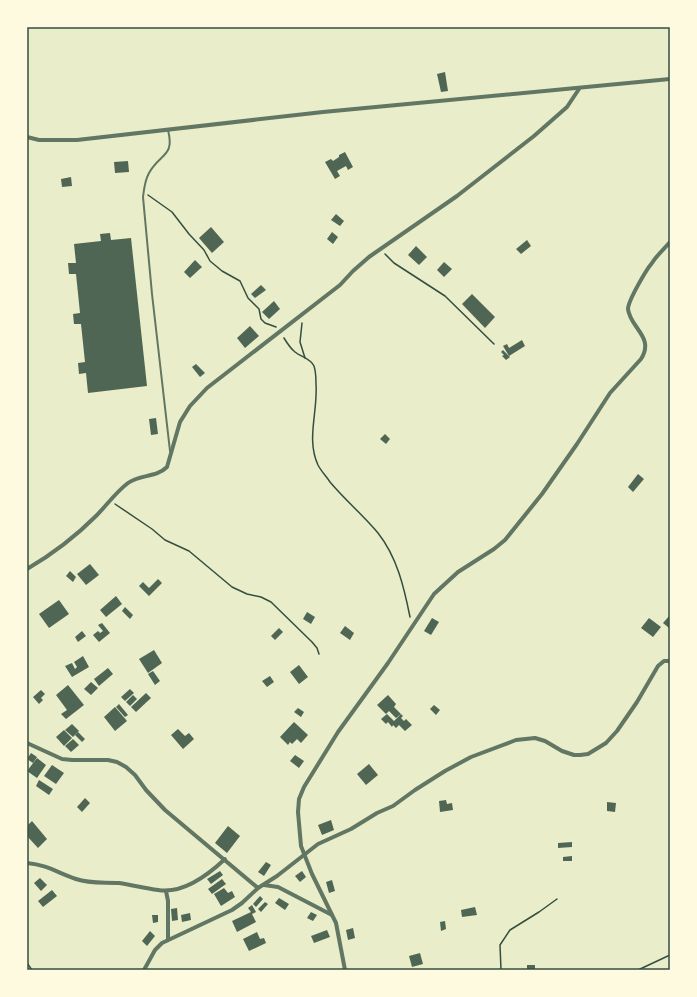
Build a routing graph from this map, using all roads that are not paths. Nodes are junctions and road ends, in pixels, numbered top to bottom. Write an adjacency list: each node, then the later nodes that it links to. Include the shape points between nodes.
1 (670, 79): 2 (street)
2 (579, 88): 3 (street, via 323,112); 6 (street, via 566,107 534,136 457,196 380,248 340,285 198,397 180,422)
3 (168, 130): 4 (street, via 57,141); 6 (lane, via 170,147 149,173 144,192 147,250)
4 (27, 137)
5 (670, 242): 10 (street, via 651,264 628,307 645,342 642,359 610,393 522,521 500,545 458,572 441,586 427,603 338,732 304,787 300,799 298,812)
6 (171, 458): 7 (street, via 162,472 132,480 125,485 94,518 55,551)
7 (27, 569)
8 (670, 661): 10 (street, via 664,661 658,666 617,731 606,743 588,754 574,755 535,738 516,740 471,756 393,806 314,846)
9 (27, 743): 11 (street, via 62,758 108,760 126,767 166,810)
10 (304, 856): 13 (street); 15 (street)
11 (225, 859): 13 (street); 14 (street, via 199,879)
12 (27, 863): 14 (street, via 45,866 87,882 128,884)
13 (260, 886): 15 (street, via 278,887); 16 (street, via 242,903 227,912)
14 (166, 891): 16 (street)
15 (332, 915): 18 (street, via 340,940)
16 (168, 939): 17 (street, via 155,950)
17 (144, 970)
18 (345, 970)

